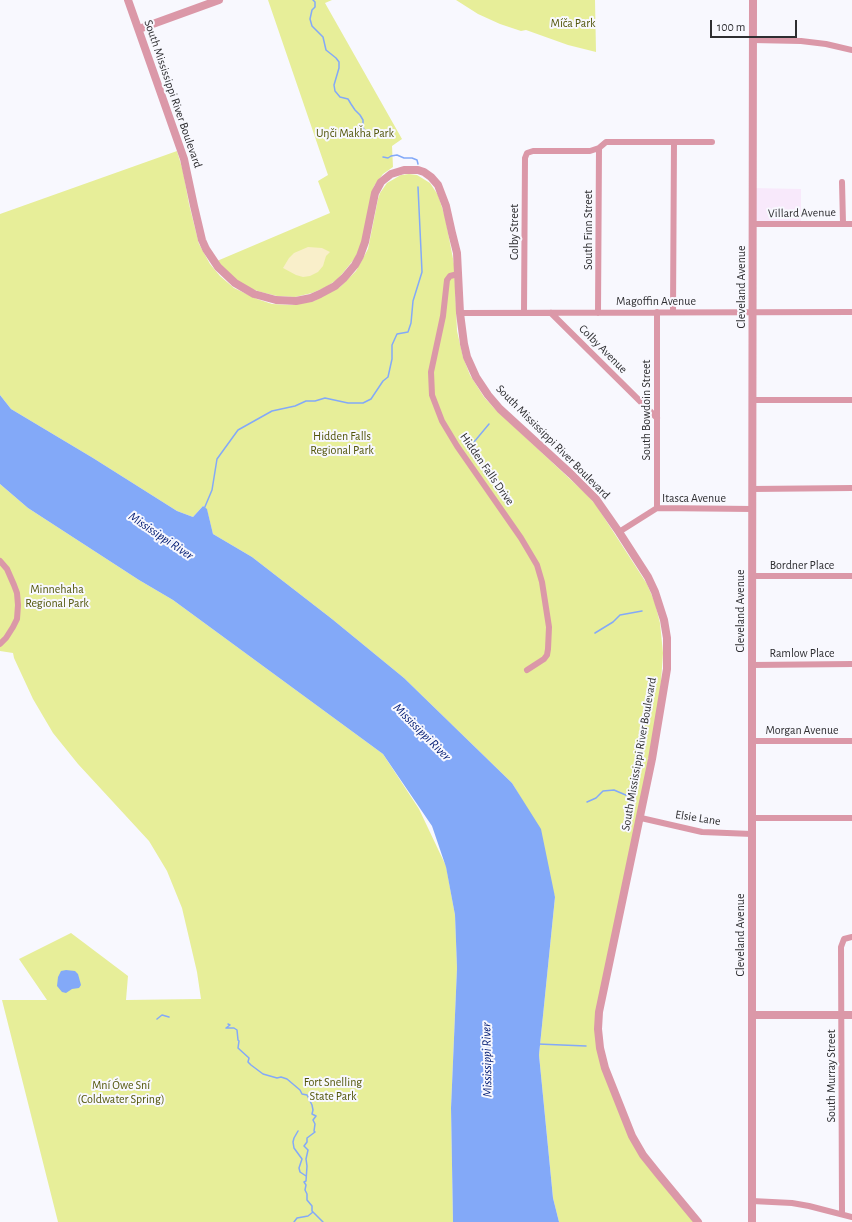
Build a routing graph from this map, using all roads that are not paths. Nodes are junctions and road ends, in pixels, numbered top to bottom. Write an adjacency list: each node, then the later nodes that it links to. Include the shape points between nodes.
1 (128, 0): 5 (street, South Mississippi River Boulevard)
2 (218, 0): 4 (street)
3 (753, 0): 6 (street, Cleveland Avenue)
4 (202, 3): 5 (street)
5 (139, 29): 15 (street, South Mississippi River Boulevard, via 184,157 202,240 218,267 235,283 254,294 276,300 296,301 311,298 335,286 350,271 366,242 377,187 391,174 404,170 424,172 438,185 446,206 457,253)
6 (753, 40): 7 (street, via 801,41); 12 (street, Cleveland Avenue)
7 (852, 50)
8 (674, 142): 9 (street); 10 (street, via 606,142); 19 (street)
9 (712, 142)
10 (599, 148): 16 (street, Colby Street, via 590,151 527,153); 17 (street, South Finn Street)
11 (842, 182): 13 (street)
12 (753, 224): 13 (street, Villard Avenue); 20 (street, Cleveland Avenue)
13 (843, 224): 14 (street, Villard Avenue)
14 (852, 224)
15 (458, 274): 22 (street, South Mississippi River Boulevard); 38 (street, Hidden Falls Drive, via 450,276 447,280 443,316 431,372 432,395 442,421 521,538 542,582 549,627 547,655)
16 (524, 312): 22 (street, Magoffin Avenue); 23 (street, Magoffin Avenue)
17 (598, 312): 18 (street, Magoffin Avenue); 23 (street, Magoffin Avenue)
18 (657, 312): 19 (street, Magoffin Avenue); 26 (street, South Bowdoin Street)
19 (673, 312): 20 (street, Magoffin Avenue)
20 (752, 312): 21 (street, Magoffin Avenue); 24 (street, Cleveland Avenue)
21 (852, 312)
22 (460, 313): 31 (street, South Mississippi River Boulevard, via 467,357 476,378 488,395 585,487)
23 (551, 313): 26 (street, Colby Avenue)
24 (752, 400): 25 (street); 27 (street, Cleveland Avenue)
25 (852, 400)
26 (657, 418): 29 (street, South Bowdoin Street)
27 (752, 488): 28 (street); 30 (street, Cleveland Avenue)
28 (852, 488)
29 (657, 508): 30 (street, Itasca Avenue); 31 (street, Itasca Avenue)
30 (752, 509): 33 (street, Cleveland Avenue)
31 (619, 532): 41 (street, South Mississippi River Boulevard, via 655,592 667,638 667,669)
32 (0, 561): 35 (street, via 13,581 18,605 17,619)
33 (752, 576): 34 (street, Bordner Place); 36 (street, Cleveland Avenue)
34 (852, 576)
35 (0, 644)
36 (752, 664): 37 (street, Ramlow Place); 39 (street, Cleveland Avenue)
37 (852, 664)
38 (527, 670)
39 (752, 741): 40 (street, Morgan Avenue); 42 (street, Cleveland Avenue)
40 (852, 741)
41 (641, 818): 44 (street, Elsie Lane, via 702,832); 52 (street, South Mississippi River Boulevard, via 599,1012 600,1048 609,1079 632,1136 643,1155)
42 (752, 818): 43 (street); 44 (street, Cleveland Avenue)
43 (852, 818)
44 (752, 834): 46 (street, Cleveland Avenue)
45 (852, 937): 47 (street, South Murray Street, via 844,939 841,947)
46 (752, 1015): 47 (street); 49 (street, Cleveland Avenue)
47 (842, 1015): 48 (street); 50 (street, South Murray Street)
48 (852, 1015)
49 (752, 1202): 50 (street, via 792,1203); 53 (street, Cleveland Avenue)
50 (842, 1214): 51 (street)
51 (852, 1217)
52 (698, 1222)
53 (752, 1222)

